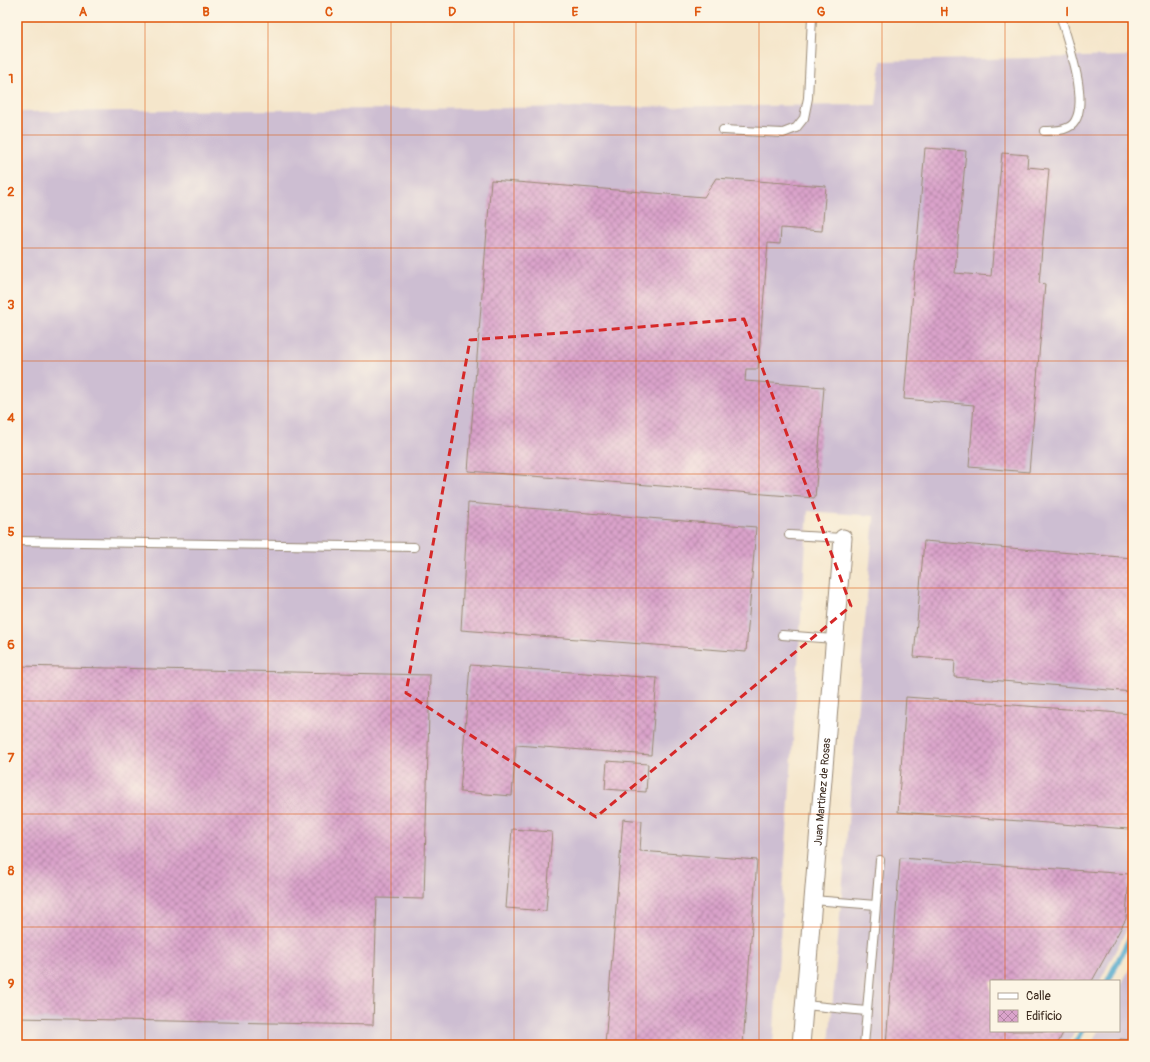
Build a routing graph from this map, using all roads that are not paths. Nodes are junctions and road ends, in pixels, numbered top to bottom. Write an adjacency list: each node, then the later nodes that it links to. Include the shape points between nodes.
1 (812, 17): 3 (lane, via 808,98 804,118 796,128 783,133)
2 (1061, 17): 4 (lane, via 1077,74 1080,96 1078,116 1072,125 1060,130)
3 (723, 130)
4 (1044, 131)
5 (789, 535): 6 (lane)
6 (843, 538): 10 (street, Juan Martinez de Rosas)
7 (17, 541): 8 (lane)
8 (414, 547)
9 (782, 635): 10 (lane)
10 (834, 639): 12 (street, Juan Martinez de Rosas)
11 (880, 860): 13 (lane)
12 (813, 900): 13 (lane); 14 (street, Juan Martinez de Rosas)
13 (876, 905): 15 (lane)
14 (805, 1005): 15 (lane); 16 (street, Juan Martinez de Rosas)
15 (866, 1011): 17 (lane)
16 (801, 1045)
17 (864, 1045)

